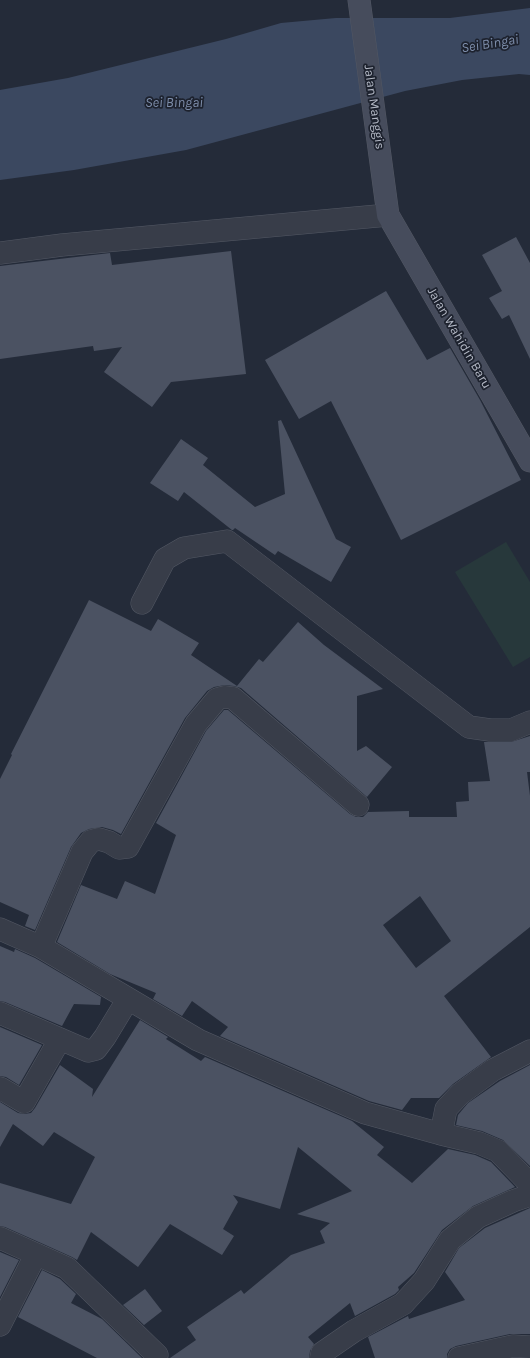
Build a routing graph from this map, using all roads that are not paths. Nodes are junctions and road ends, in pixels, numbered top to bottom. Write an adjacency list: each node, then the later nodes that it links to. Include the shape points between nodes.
1 (359, 0): 2 (street, Jalan Manggis)
2 (388, 215): 3 (street); 4 (street, Jalan Wahidin Baru)
3 (0, 253)
4 (530, 461)
5 (142, 604): 6 (street, via 165,559 184,548 227,541 469,727 511,730)
6 (530, 722)
7 (358, 805): 9 (street, via 234,698 217,699 196,724 128,847 119,848 99,839 91,841 82,852)
8 (0, 929): 9 (street)
9 (41, 947): 10 (street)
10 (128, 999): 12 (street, via 96,1049 88,1051); 15 (street, via 198,1040 365,1113)
11 (0, 1013): 12 (street)
12 (60, 1039): 14 (street, via 24,1102)
13 (530, 1051): 15 (street, via 493,1070 460,1094 446,1109)
14 (0, 1088)
15 (441, 1134): 16 (street, via 479,1143 498,1151)
16 (530, 1184)
17 (530, 1195): 23 (street, via 478,1217 450,1240 424,1281 403,1304 354,1331 322,1353)
18 (0, 1238): 19 (street)
19 (36, 1254): 20 (street); 22 (street, via 67,1268)
20 (0, 1325)
21 (530, 1346): 24 (street, via 513,1346)
22 (157, 1355)
23 (321, 1358)
24 (459, 1358)

